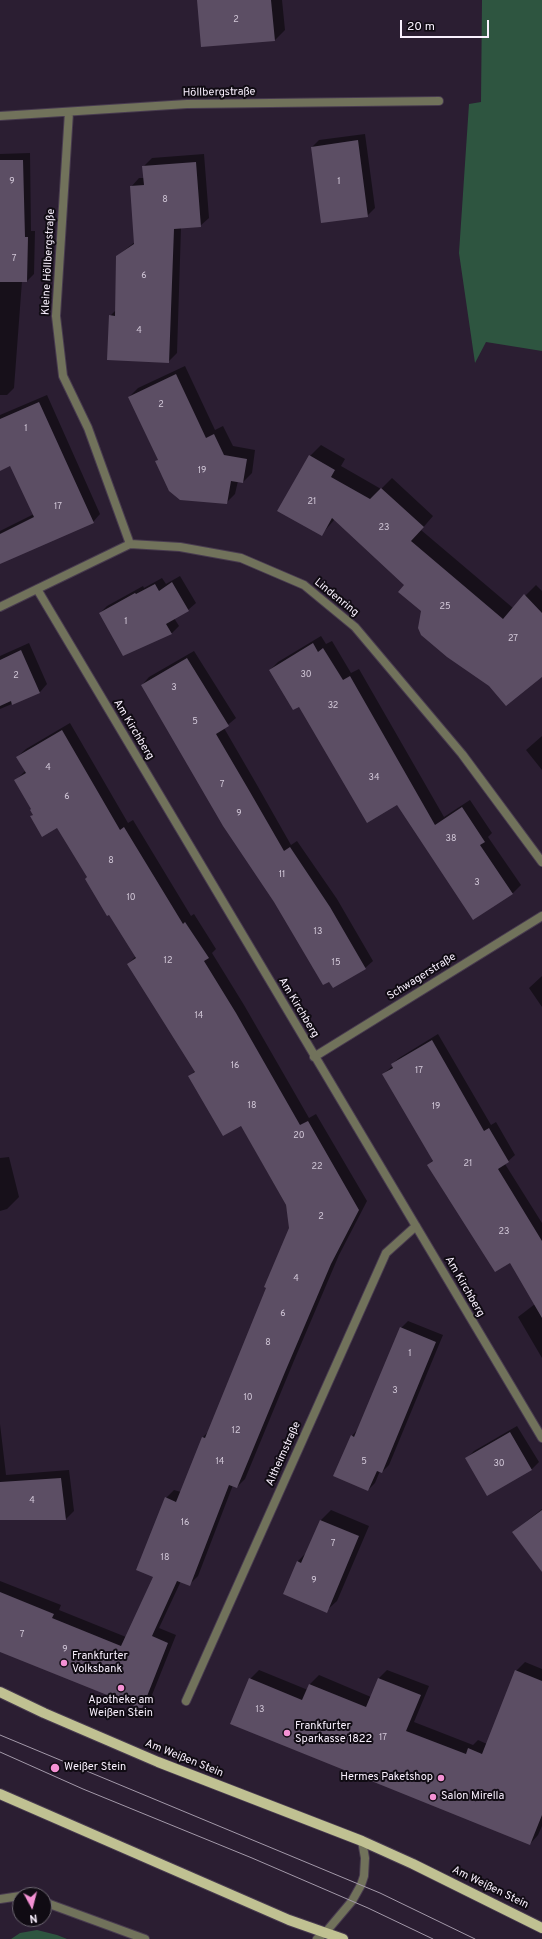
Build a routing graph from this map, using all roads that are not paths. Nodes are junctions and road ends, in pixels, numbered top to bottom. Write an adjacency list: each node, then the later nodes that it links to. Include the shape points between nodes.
1 (439, 100): 2 (street, Höllbergstraße, via 187,104)
2 (69, 112): 3 (street, Höllbergstraße); 4 (street, Kleine Höllbergstraße, via 56,316 63,376 88,428)
3 (0, 116)
4 (130, 544): 5 (street, Lindenring); 7 (street, Lindenring, via 180,547 242,558 304,585 355,627 462,754)
5 (37, 589): 6 (street, Lindenring); 9 (street, Am Kirchberg)
6 (0, 607)
7 (542, 862)
8 (542, 916): 9 (street, Schwagerstraße)
9 (314, 1057): 10 (street, Am Kirchberg)
10 (416, 1226): 11 (street, Am Kirchberg); 13 (street, Altheimstraße, via 386,1252)
11 (542, 1438)
12 (0, 1692): 15 (main road, Am Weißen Stein, via 158,1762)
13 (186, 1701)
14 (0, 1794): 20 (main road)
15 (362, 1841): 19 (main road, Am Weißen Stein); 20 (street, via 365,1858 361,1885 352,1901)
16 (12, 1897): 17 (street)
17 (0, 1899)
18 (52, 1905): 21 (street)
19 (540, 1924)
20 (321, 1936): 22 (main road)
21 (145, 1939)
22 (343, 1939)

